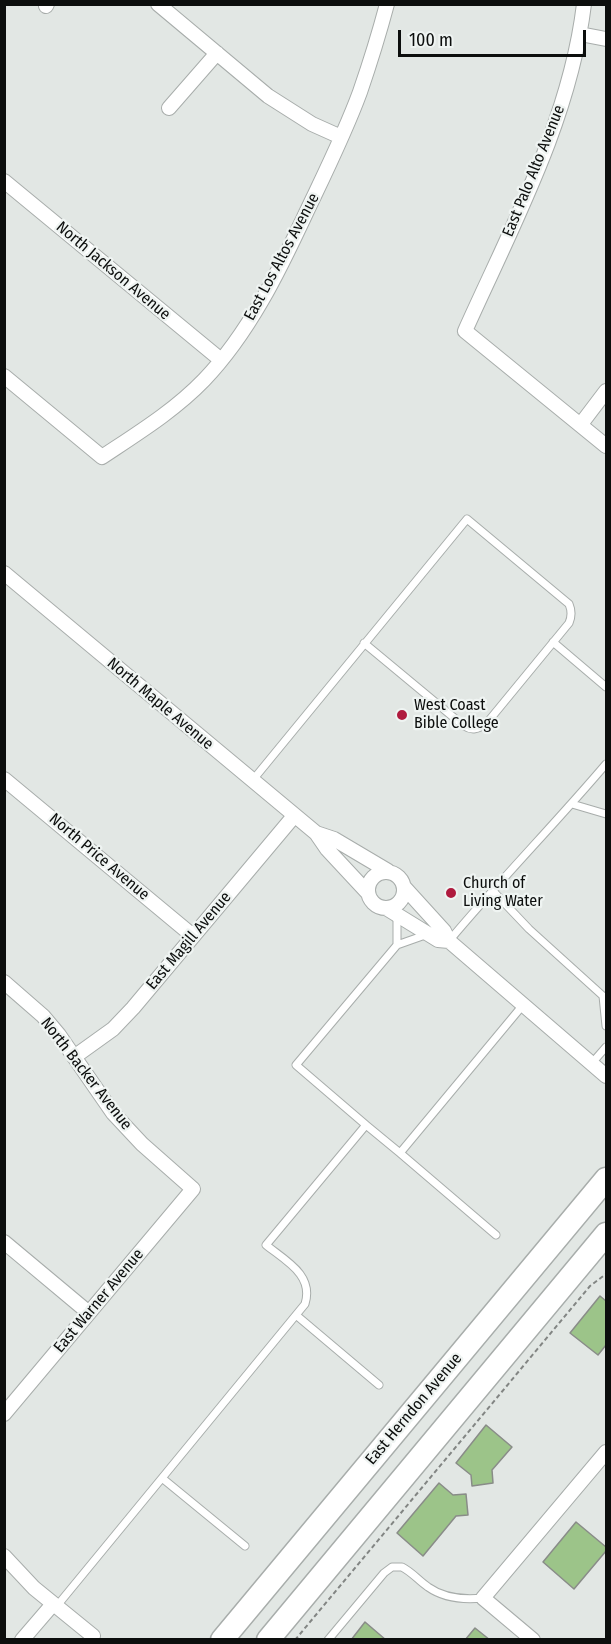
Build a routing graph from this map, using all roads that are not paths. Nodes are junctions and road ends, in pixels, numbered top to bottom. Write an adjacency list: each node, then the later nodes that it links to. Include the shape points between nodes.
1 (158, 4): 6 (street)
2 (387, 4): 8 (street, East Los Altos Avenue, via 370,63)
3 (584, 4): 4 (street, East Palo Alto Avenue)
4 (580, 34): 5 (street); 13 (street, East Palo Alto Avenue, via 563,102 543,157 465,331)
5 (606, 39)
6 (217, 53): 7 (street); 8 (street, via 291,112)
7 (169, 108)
8 (341, 137): 10 (street, East Los Altos Avenue, via 285,258)
9 (4, 181): 10 (street, North Jackson Avenue)
10 (221, 360): 11 (street, East Los Altos Avenue, via 170,411 102,457)
11 (4, 375)
12 (606, 391): 13 (street)
13 (581, 424): 14 (street)
14 (606, 446)
15 (4, 573): 21 (street, North Maple Avenue)
16 (364, 642): 17 (lane, via 470,729 486,724); 17 (lane, via 467,519 569,604 572,616); 21 (lane)
17 (553, 642): 18 (lane)
18 (606, 687)
19 (606, 764): 22 (lane)
20 (4, 778): 32 (street, North Price Avenue)
21 (252, 781): 24 (street, North Maple Avenue)
22 (572, 804): 23 (lane); 28 (lane)
23 (606, 814)
24 (294, 816): 25 (street, North Maple Avenue); 32 (street, East Magill Avenue)
25 (316, 833): 26 (street, North Maple Avenue, via 334,839); 29 (street, North Maple Avenue)
26 (388, 872): 27 (street, North Maple Avenue, via 399,877); 29 (street, via 373,876)
27 (404, 888): 30 (street); 33 (street, North Maple Avenue)
28 (492, 890): 33 (lane); 37 (lane, via 603,996)
29 (368, 892): 30 (street, North Maple Avenue, via 376,905)
30 (392, 911): 31 (street, North Maple Avenue); 34 (lane)
31 (429, 934): 33 (street, North Maple Avenue); 34 (lane)
32 (193, 936): 39 (street, East Magill Avenue, via 123,1020)
33 (449, 941): 36 (street, North Maple Avenue)
34 (397, 945): 42 (lane, via 296,1065)
35 (4, 982): 39 (street, North Backer Avenue, via 43,1016)
36 (523, 1005): 40 (street, North Maple Avenue); 43 (lane)
37 (606, 1026)
38 (606, 1047): 40 (lane)
39 (74, 1057): 45 (street, North Backer Avenue, via 113,1113)
40 (592, 1063): 41 (street, North Maple Avenue)
41 (606, 1076)
42 (366, 1125): 43 (lane); 50 (lane, via 267,1245 301,1273 307,1283 305,1304)
43 (400, 1154): 47 (lane)
44 (606, 1179): 61 (main road, East Herndon Avenue)
45 (193, 1189): 49 (street, East Warner Avenue)
46 (606, 1234): 62 (main road)
47 (496, 1235)
48 (4, 1242): 49 (street)
49 (89, 1313): 52 (street, East Warner Avenue)
50 (296, 1315): 51 (lane); 54 (lane)
51 (379, 1385)
52 (4, 1414)
53 (606, 1452): 57 (street)
54 (162, 1478): 55 (lane); 58 (lane)
55 (245, 1546)
56 (4, 1556): 58 (street)
57 (483, 1598): 63 (lane, via 450,1597 430,1588 405,1568 392,1567); 64 (street)
58 (54, 1605): 59 (street); 60 (street)
59 (93, 1636)
60 (22, 1640)
61 (222, 1640)
62 (268, 1640)
63 (328, 1640)
64 (533, 1640)

